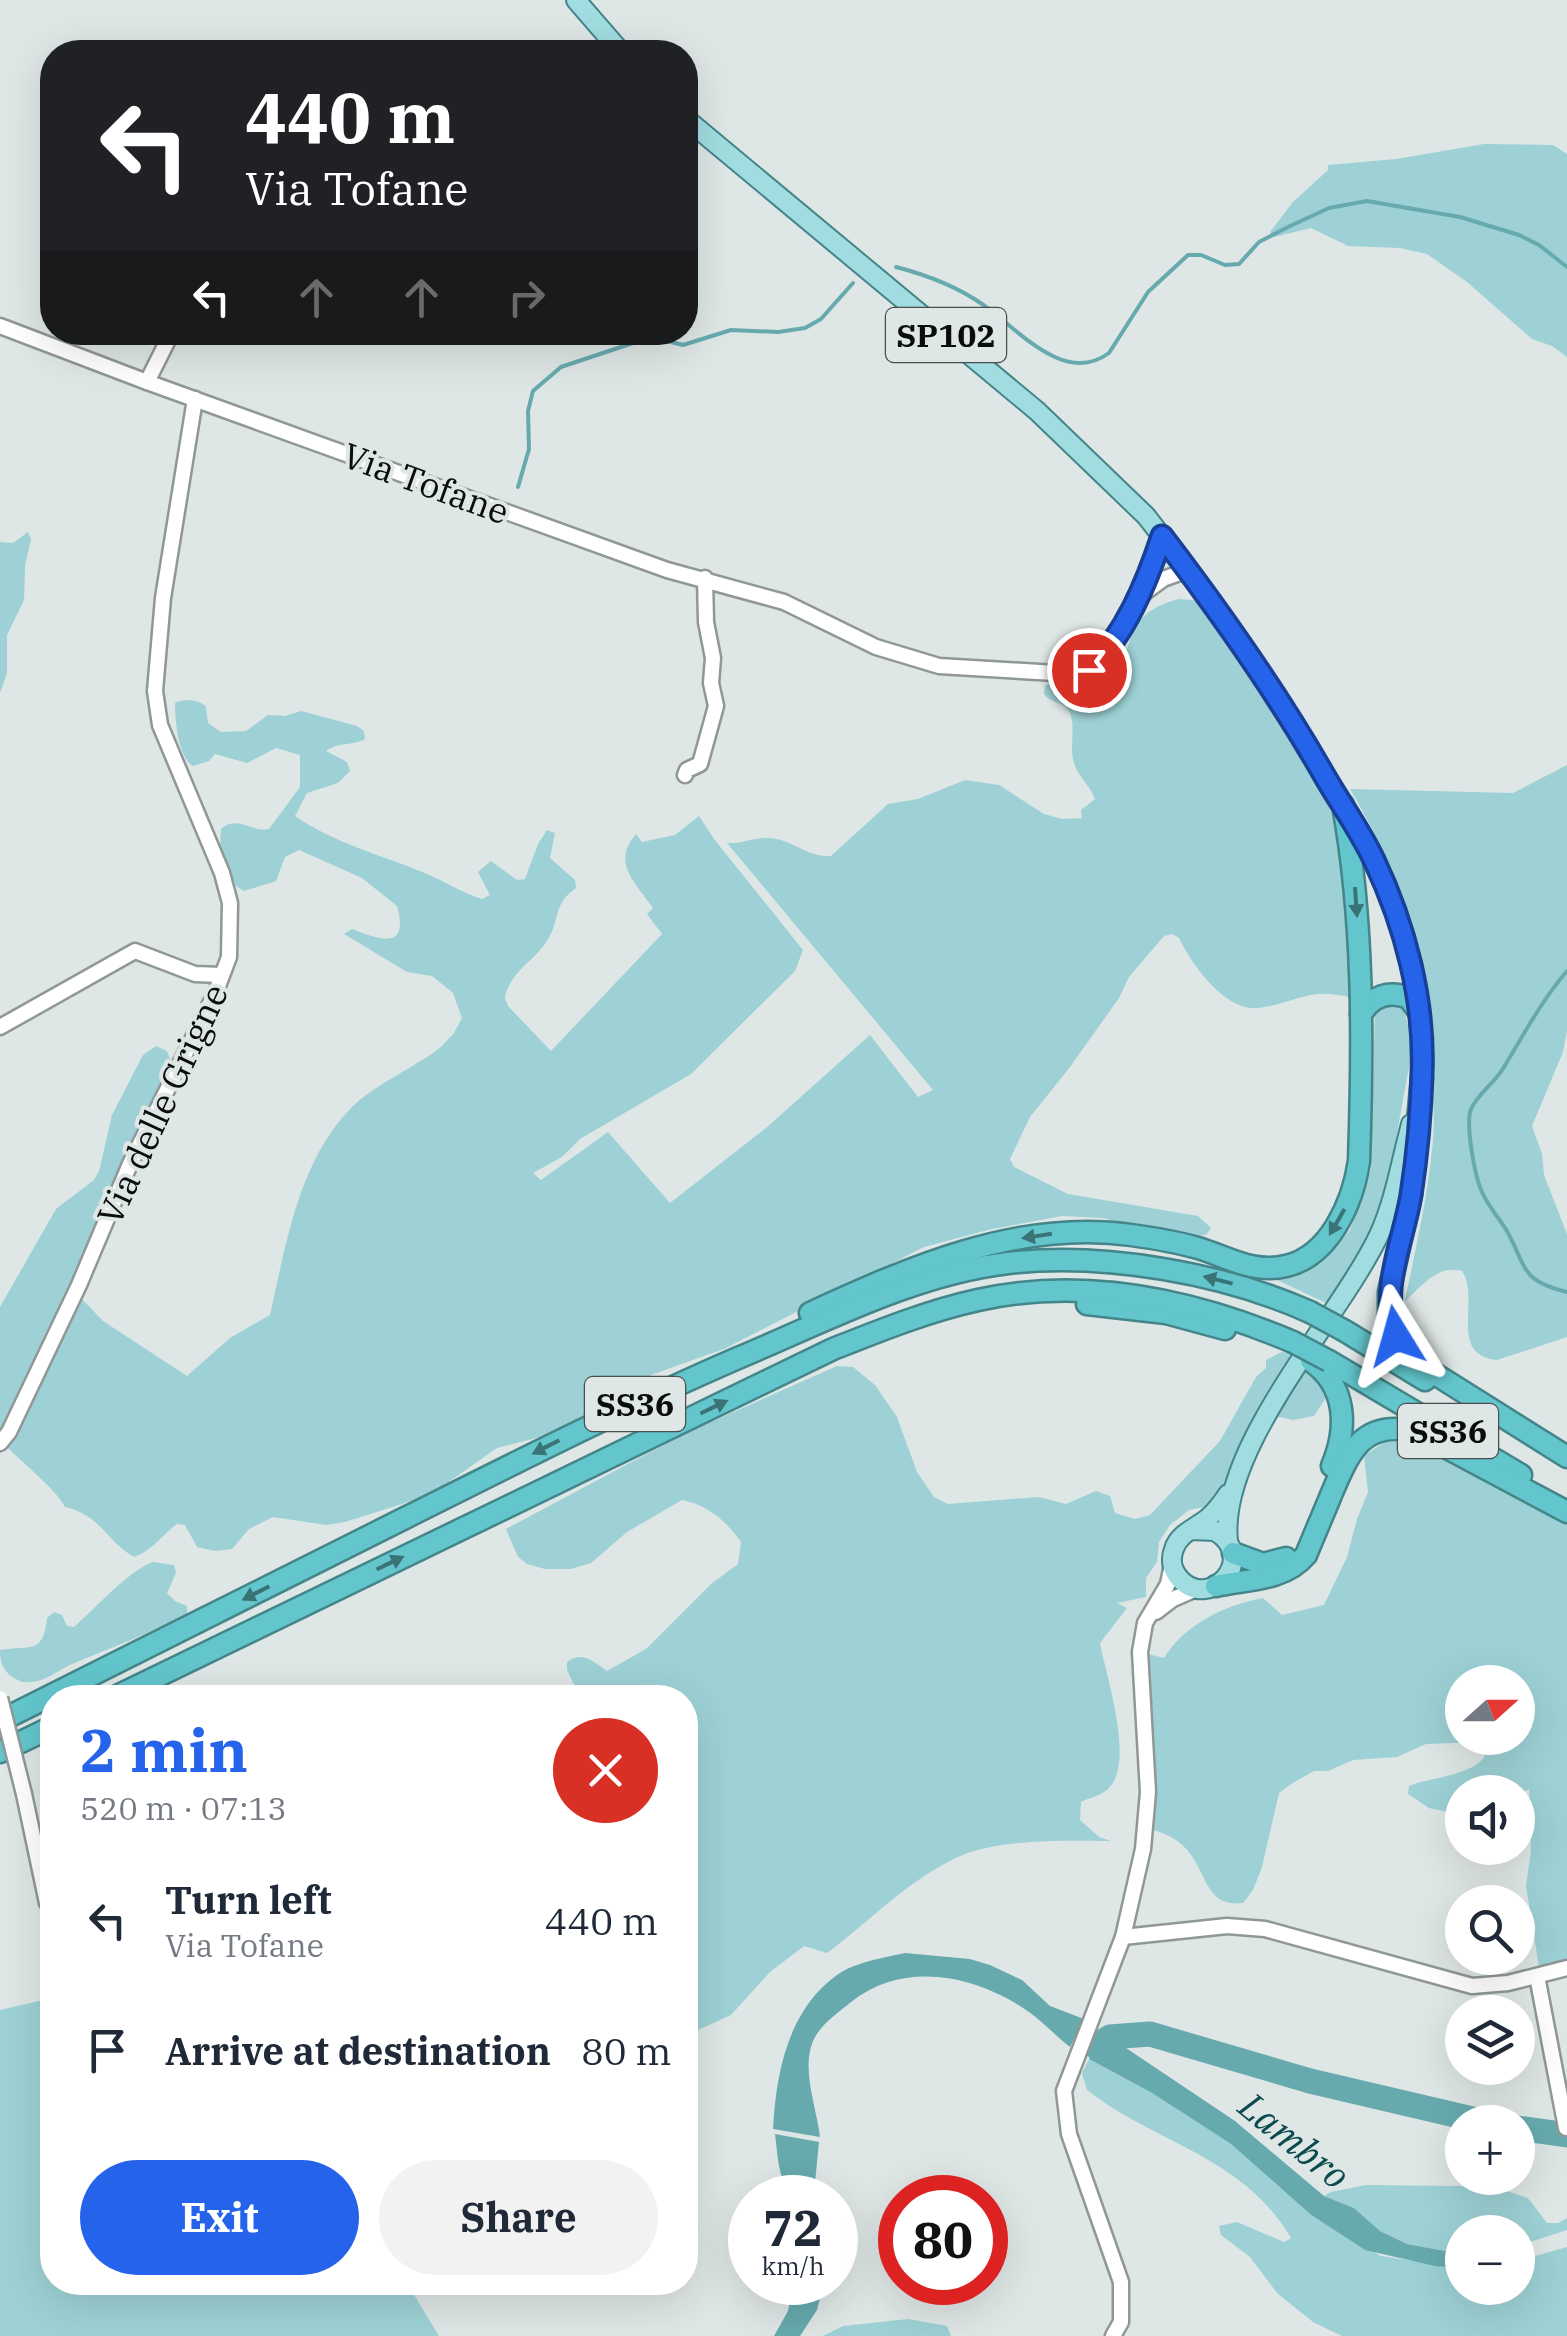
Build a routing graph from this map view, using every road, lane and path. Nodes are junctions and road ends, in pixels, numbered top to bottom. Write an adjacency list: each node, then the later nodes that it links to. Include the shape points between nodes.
1 (576, 0): 2 (main road)
2 (611, 40)
3 (698, 129): 10 (main road, SP102, via 1037,412)
4 (0, 326): 5 (street, Via Tofane)
5 (40, 341)
6 (50, 345): 8 (street, Via Tofane)
7 (166, 345): 8 (street)
8 (147, 382): 9 (street, Via Tofane)
9 (195, 399): 12 (street, Via Tofane, via 667,570); 16 (street, Via delle Grigne, via 154,691 160,724 230,903)
10 (1162, 536): 11 (main road, SP102); 13 (street, Via Tofane)
11 (1188, 570): 13 (street); 15 (main road, SP102)
12 (706, 578): 13 (street, Via Tofane, via 784,602 885,650 939,666 1072,674 1089,670 1106,652); 14 (street, via 716,706 700,764)
13 (1139, 596)
14 (684, 776)
15 (1343, 805): 17 (main road, SP102, via 1390,900); 18 (highway, one-way to 18)
16 (222, 975): 19 (street, via 195,974 135,951); 23 (street, Via delle Grigne)
17 (1419, 1012): 18 (highway, via 1409,998 1392,994 1375,998); 20 (main road, SP102)
18 (1361, 1014): 22 (highway, one-way to 22, via 1356,1180 1322,1248 1305,1260 1253,1268 1198,1248 1072,1231 1015,1240 882,1280)
19 (0, 1027)
20 (1422, 1078): 24 (highway, via 1411,1194 1388,1292 1396,1336 1427,1370); 26 (main road, SP102, via 1380,1233 1298,1362)
21 (1320, 1361): 27 (highway, SS36); 30 (highway, via 1338,1394 1343,1422 1339,1450 1300,1542 1284,1560 1262,1564); 35 (highway, SS36, one-way to 21, bridge, via 833,1349 911,1318 1006,1295 1118,1292 1193,1306)
22 (658, 1393): 25 (highway, SS36, one-way to 22, bridge, via 1310,1312 1197,1275 1080,1262 1005,1264 925,1282); 34 (highway, SS36, one-way to 34)
23 (0, 1443)
24 (1567, 1456)
25 (1567, 1468)
26 (1235, 1483): 29 (main road, SP102); 30 (main road, SP102, via 1227,1515)
27 (1567, 1502)
28 (1567, 1512): 32 (highway, via 1417,1432 1392,1428 1365,1437 1348,1456 1299,1563 1278,1575)
29 (1191, 1530): 30 (main road, via 1215,1530); 31 (main road, via 1178,1540)
30 (1230, 1547): 32 (main road, via 1230,1572)
31 (1172, 1564): 32 (main road, via 1180,1580); 33 (street)
32 (1206, 1587): 33 (street, via 1161,1607)
33 (1145, 1624): 42 (street, via 1140,1686 1148,1792)
34 (70, 1685)
35 (140, 1685)
36 (0, 1698): 41 (street, bridge)
37 (40, 1700): 38 (highway, SS36, one-way to 38)
38 (0, 1720)
39 (40, 1733): 40 (highway)
40 (0, 1752)
41 (40, 1870)
42 (1123, 1937): 44 (street, via 1246,1928 1472,1986); 46 (street, via 1064,2091 1069,2134 1121,2282 1121,2322)
43 (1567, 1968): 44 (street)
44 (1537, 1976): 45 (street)
45 (1566, 2128)
46 (1113, 2336)

